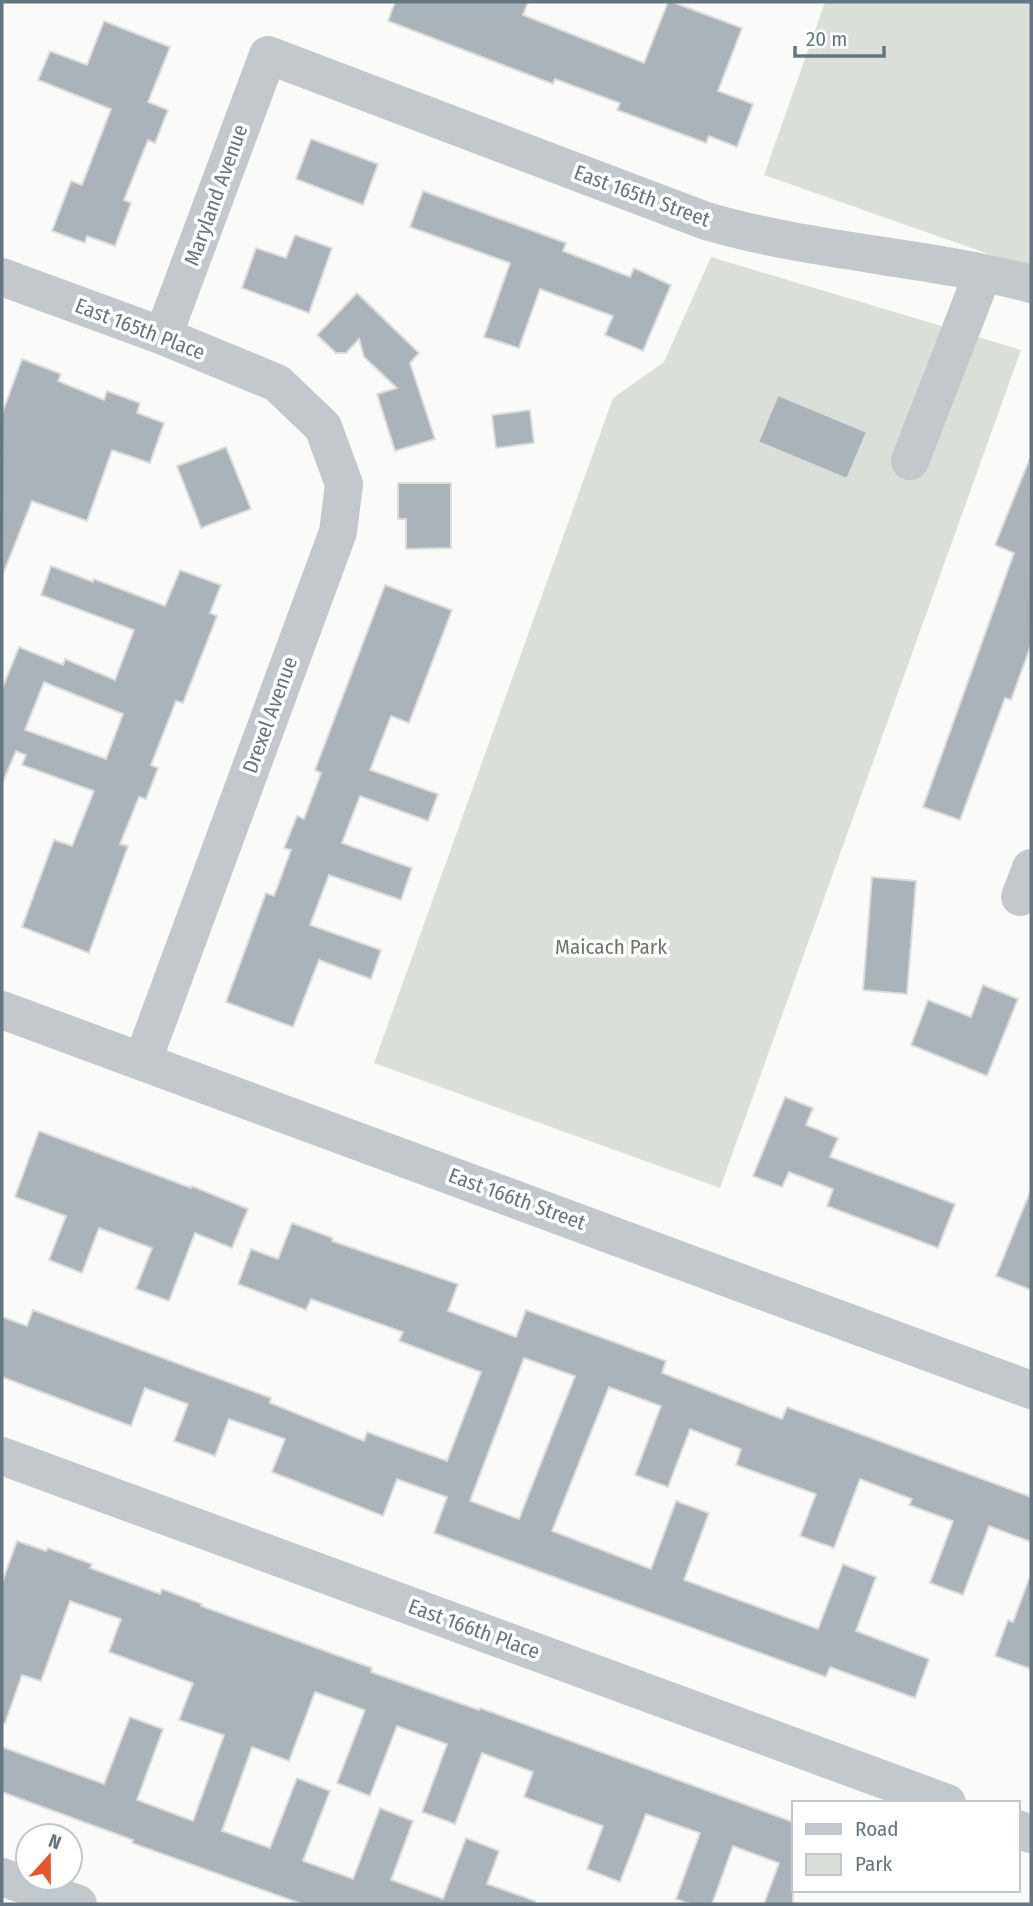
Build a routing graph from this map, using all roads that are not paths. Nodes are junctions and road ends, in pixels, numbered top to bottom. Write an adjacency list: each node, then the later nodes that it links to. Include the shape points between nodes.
1 (268, 55): 2 (street, East 165th Street, via 706,221 754,235); 5 (street, Maryland Avenue)
2 (983, 273): 4 (street, East 165th Street); 7 (street)
3 (2, 276): 5 (street, East 165th Place)
4 (1031, 284)
5 (163, 336): 6 (street, East 165th Place)
6 (277, 383): 9 (street, Drexel Avenue, via 323,427 344,484 338,532)
7 (910, 461)
8 (2, 1010): 9 (street, East 166th Street)
9 (143, 1060): 10 (street, East 166th Street)
10 (1031, 1390)
11 (2, 1456): 12 (street, East 166th Place)
12 (942, 1801)
13 (2, 1877): 14 (street)
14 (78, 1904)

